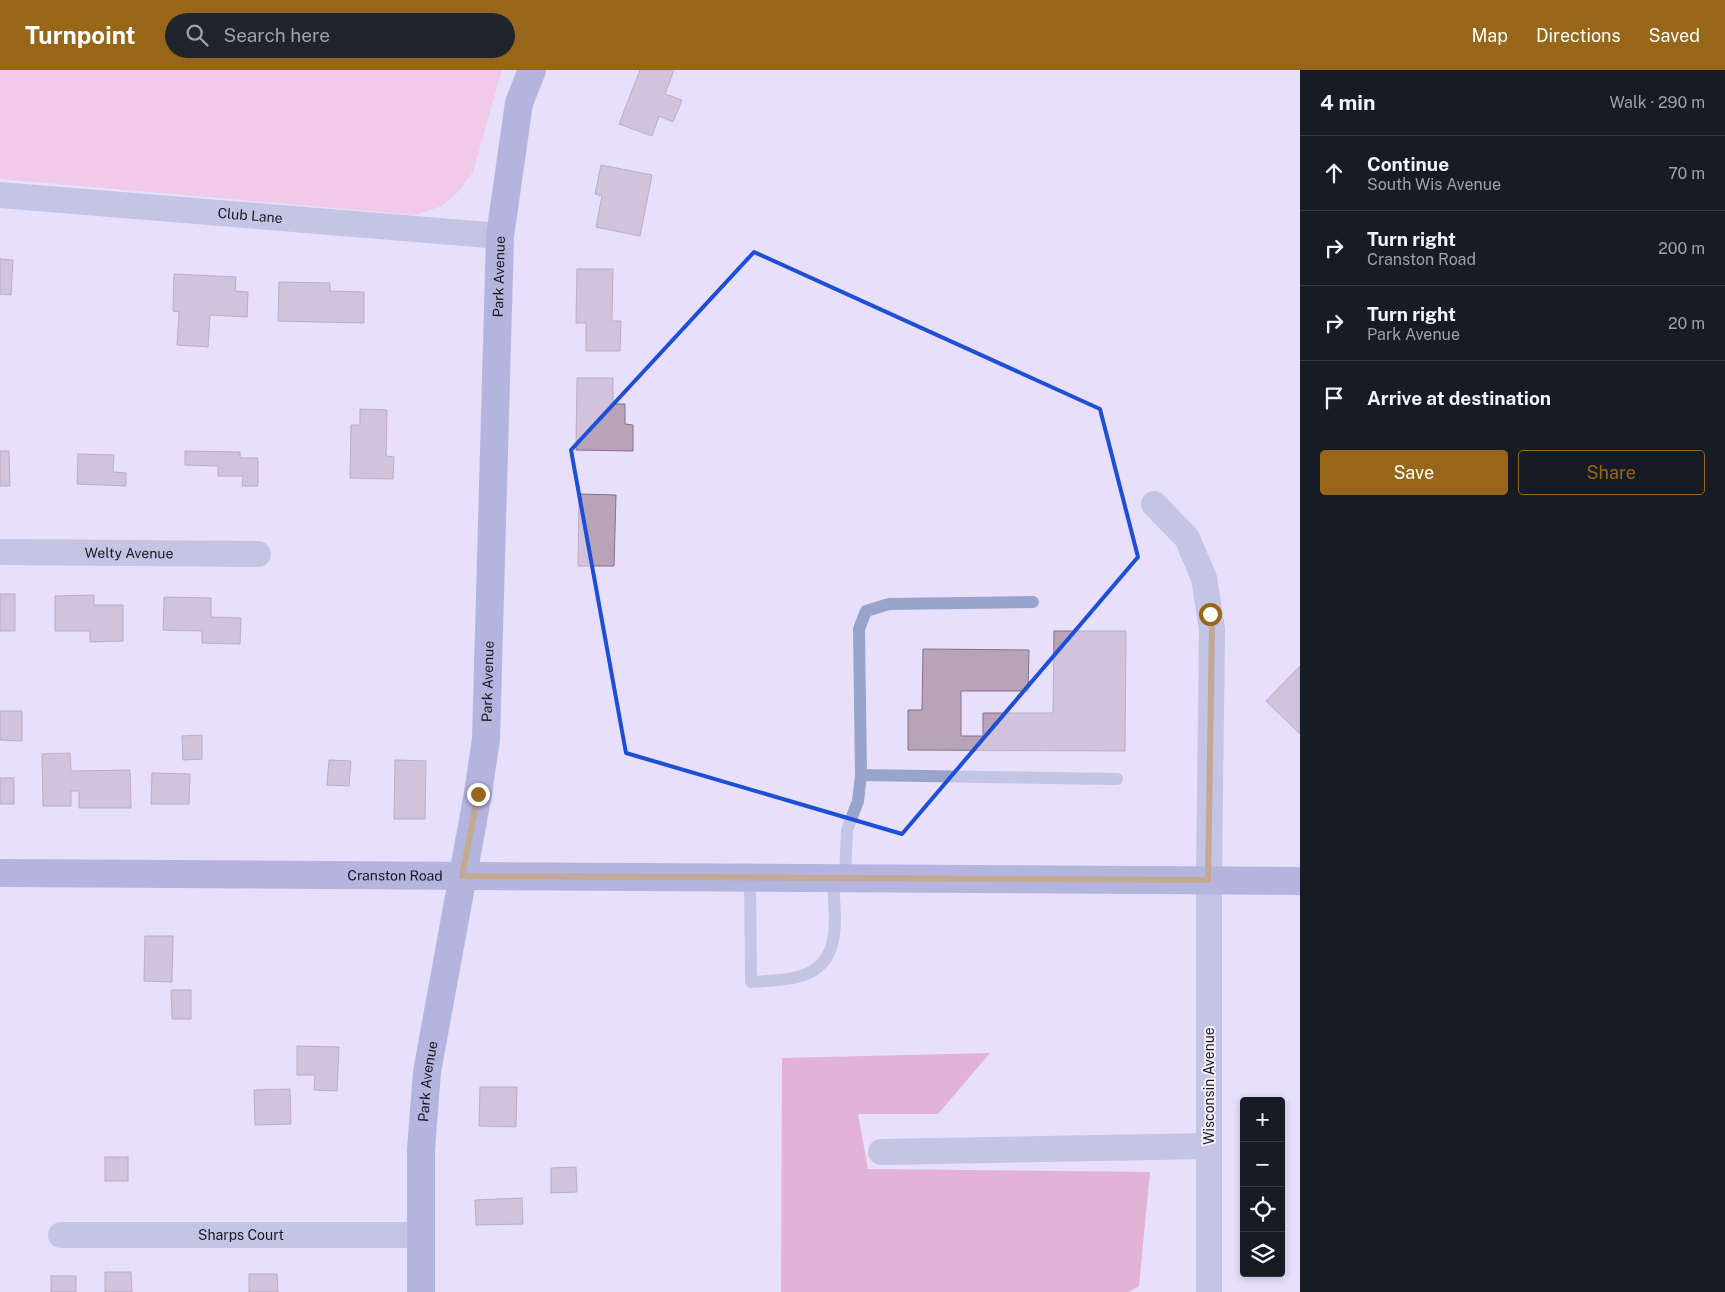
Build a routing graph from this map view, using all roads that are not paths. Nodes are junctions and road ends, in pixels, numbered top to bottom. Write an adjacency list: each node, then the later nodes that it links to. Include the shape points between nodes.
1 (532, 70): 3 (street, Park Avenue, via 519,103)
2 (0, 194): 3 (street, Club Lane)
3 (500, 236): 11 (street, Park Avenue, via 486,739)
4 (1154, 504): 14 (street, Wisconsin Avenue, via 1187,538 1204,578 1212,629)
5 (0, 552): 6 (street, Welty Avenue)
6 (258, 554)
7 (1033, 602): 8 (lane, via 889,604 866,611 859,629)
8 (861, 775): 9 (lane); 13 (lane, via 858,801 846,830)
9 (1117, 779)
10 (0, 873): 11 (street, Cranston Road)
11 (462, 876): 12 (street, Cranston Road); 19 (street, Park Avenue, via 427,1072 421,1149)
12 (750, 877): 13 (street, Cranston Road); 13 (lane, via 751,982 794,978 822,965 833,945)
13 (839, 878): 14 (street, Cranston Road)
14 (1208, 880): 15 (street, Cranston Road); 16 (street, Wisconsin Avenue)
15 (1300, 881)
16 (1209, 1146): 17 (street); 21 (street, Wisconsin Avenue)
17 (881, 1152)
18 (61, 1235): 19 (street, Sharps Court)
19 (421, 1235): 20 (street, Park Avenue)
20 (421, 1292)
21 (1209, 1292)

